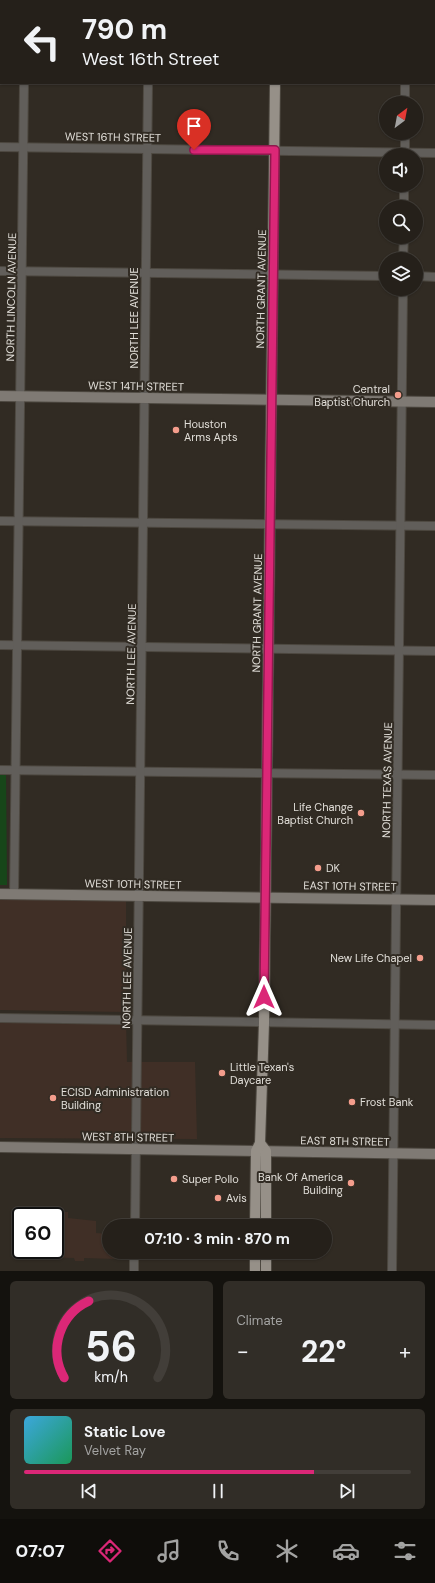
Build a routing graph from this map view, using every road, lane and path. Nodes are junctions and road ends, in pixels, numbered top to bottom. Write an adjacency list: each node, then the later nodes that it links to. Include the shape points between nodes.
1 (24, 84): 7 (street, NORTH LINCOLN AVENUE)
2 (148, 84): 8 (street, NORTH LEE AVENUE)
3 (275, 84): 9 (main road, NORTH GRANT AVENUE)
4 (405, 84): 5 (street)
5 (405, 96)
6 (0, 147): 7 (street, WEST 16TH STREET)
7 (24, 147): 8 (street, WEST 16TH STREET); 14 (street, NORTH LINCOLN AVENUE)
8 (147, 149): 9 (street, WEST 16TH STREET); 15 (street, NORTH LEE AVENUE)
9 (275, 150): 11 (street, WEST 16TH STREET); 16 (main road, NORTH GRANT AVENUE)
10 (435, 152): 12 (street, WEST 16TH STREET)
11 (379, 153)
12 (423, 153)
13 (0, 271): 14 (street)
14 (22, 271): 15 (street); 22 (street, NORTH LINCOLN AVENUE)
15 (145, 273): 16 (street); 23 (street, NORTH LEE AVENUE)
16 (273, 274): 17 (street); 24 (main road, NORTH GRANT AVENUE)
17 (379, 276)
18 (423, 276): 19 (street)
19 (435, 277)
20 (403, 296): 25 (street, NORTH TEXAS AVENUE)
21 (0, 396): 22 (street, WEST 14TH STREET)
22 (21, 397): 23 (street, WEST 14TH STREET); 28 (street, NORTH LINCOLN AVENUE)
23 (145, 398): 24 (street, WEST 14TH STREET); 29 (street, NORTH LEE AVENUE)
24 (272, 400): 25 (street, WEST 14TH STREET); 30 (main road, NORTH GRANT AVENUE)
25 (402, 402): 26 (street, WEST 14TH STREET); 31 (street, NORTH TEXAS AVENUE)
26 (435, 402)
27 (0, 521): 28 (street)
28 (19, 521): 29 (street); 34 (street, NORTH LINCOLN AVENUE)
29 (143, 522): 30 (street); 35 (street, NORTH LEE AVENUE)
30 (270, 524): 31 (street); 36 (main road, NORTH GRANT AVENUE)
31 (400, 525): 32 (street); 37 (street, NORTH TEXAS AVENUE)
32 (435, 526)
33 (0, 645): 34 (street)
34 (17, 646): 35 (street); 40 (street, NORTH LINCOLN AVENUE)
35 (142, 647): 36 (street); 41 (street, NORTH LEE AVENUE)
36 (269, 649): 37 (street); 42 (main road, NORTH GRANT AVENUE)
37 (399, 651): 38 (street); 43 (street, NORTH TEXAS AVENUE)
38 (435, 651)
39 (0, 770): 40 (street)
40 (15, 770): 41 (street); 46 (street, NORTH LINCOLN AVENUE)
41 (140, 772): 42 (street); 47 (street, NORTH LEE AVENUE)
42 (267, 773): 43 (street); 48 (main road, NORTH GRANT AVENUE)
43 (398, 775): 44 (street); 49 (street, NORTH TEXAS AVENUE)
44 (435, 775)
45 (0, 894): 46 (street, WEST 10TH STREET)
46 (14, 894): 47 (street, WEST 10TH STREET)
47 (139, 897): 48 (street, WEST 10TH STREET); 52 (street, NORTH LEE AVENUE)
48 (265, 897): 49 (street, EAST 10TH STREET); 53 (main road, NORTH GRANT AVENUE)
49 (396, 899): 50 (street, EAST 10TH STREET); 54 (street, NORTH TEXAS AVENUE)
50 (435, 900)
51 (0, 1018): 52 (street)
52 (137, 1020): 53 (street); 58 (street, NORTH LEE AVENUE)
53 (264, 1023): 54 (street); 57 (main road, NORTH GRANT AVENUE)
54 (395, 1024): 55 (street); 59 (street, NORTH TEXAS AVENUE)
55 (435, 1025)
56 (0, 1147): 58 (street, WEST 8TH STREET)
57 (260, 1148): 58 (street, WEST 8TH STREET); 59 (street, EAST 8TH STREET); 62 (main road, NORTH GRANT AVENUE); 63 (main road, NORTH GRANT AVENUE)
58 (136, 1149): 61 (street, NORTH LEE AVENUE)
59 (393, 1154): 60 (street, EAST 8TH STREET); 70 (street, NORTH TEXAS AVENUE)
60 (435, 1154)
61 (135, 1219)
62 (255, 1219)
63 (265, 1219)
64 (134, 1259): 67 (street)
65 (255, 1259): 68 (main road)
66 (266, 1259): 69 (main road)
67 (134, 1271)
68 (255, 1271)
69 (266, 1271)
70 (392, 1271)

